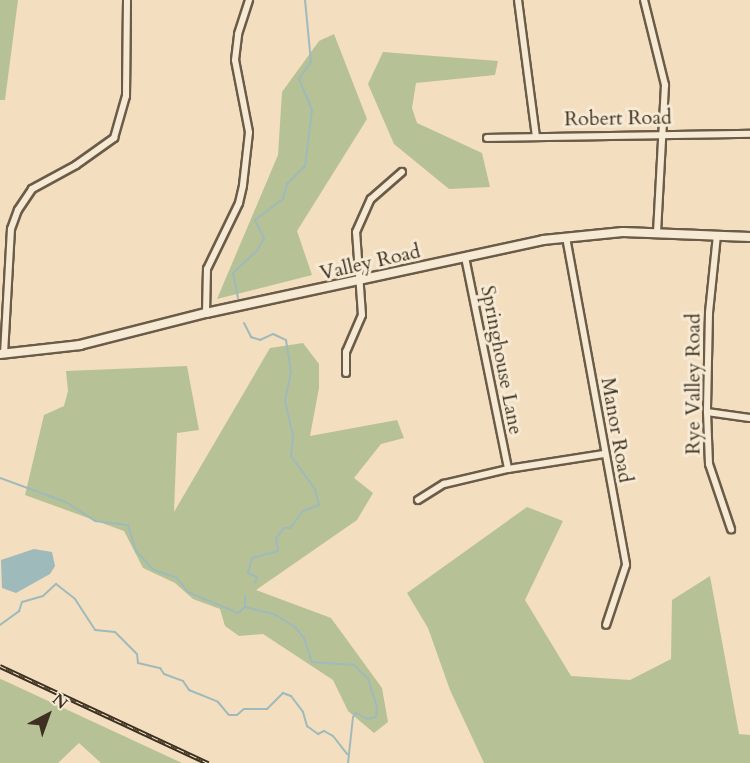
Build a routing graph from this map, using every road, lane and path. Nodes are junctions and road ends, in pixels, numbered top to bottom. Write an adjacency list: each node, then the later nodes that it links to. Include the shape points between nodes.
1 (127, 0): 17 (street, via 126,96 114,138 32,189 18,210 11,229)
2 (249, 0): 16 (street, via 235,60 249,132 243,185 239,203 207,269)
3 (518, 0): 7 (street)
4 (644, 0): 5 (street, via 665,85)
5 (664, 133): 6 (street, Robert Road); 7 (street, Robert Road); 10 (street)
6 (750, 134)
7 (536, 136): 8 (street, Robert Road)
8 (486, 138)
9 (402, 172): 15 (street, via 372,200 356,232)
10 (657, 233): 11 (main road, Valley Road); 12 (main road, Valley Road)
11 (717, 236): 13 (main road, Valley Road); 19 (street, Rye Valley Road, via 709,313)
12 (566, 237): 14 (main road, Valley Road); 21 (street, Manor Road)
13 (750, 237)
14 (465, 258): 15 (main road, Valley Road); 22 (street, Springhouse Lane)
15 (359, 282): 16 (main road, Valley Road); 18 (street, via 362,315 346,352)
16 (206, 313): 17 (main road, Valley Road, via 80,345)
17 (2, 354)
18 (346, 373)
19 (707, 412): 20 (street); 24 (street, Rye Valley Road, via 710,464)
20 (750, 417)
21 (604, 454): 22 (street); 25 (street, Manor Road, via 626,565)
22 (508, 469): 23 (street, via 444,484)
23 (418, 500)
24 (731, 529)
25 (606, 625)

